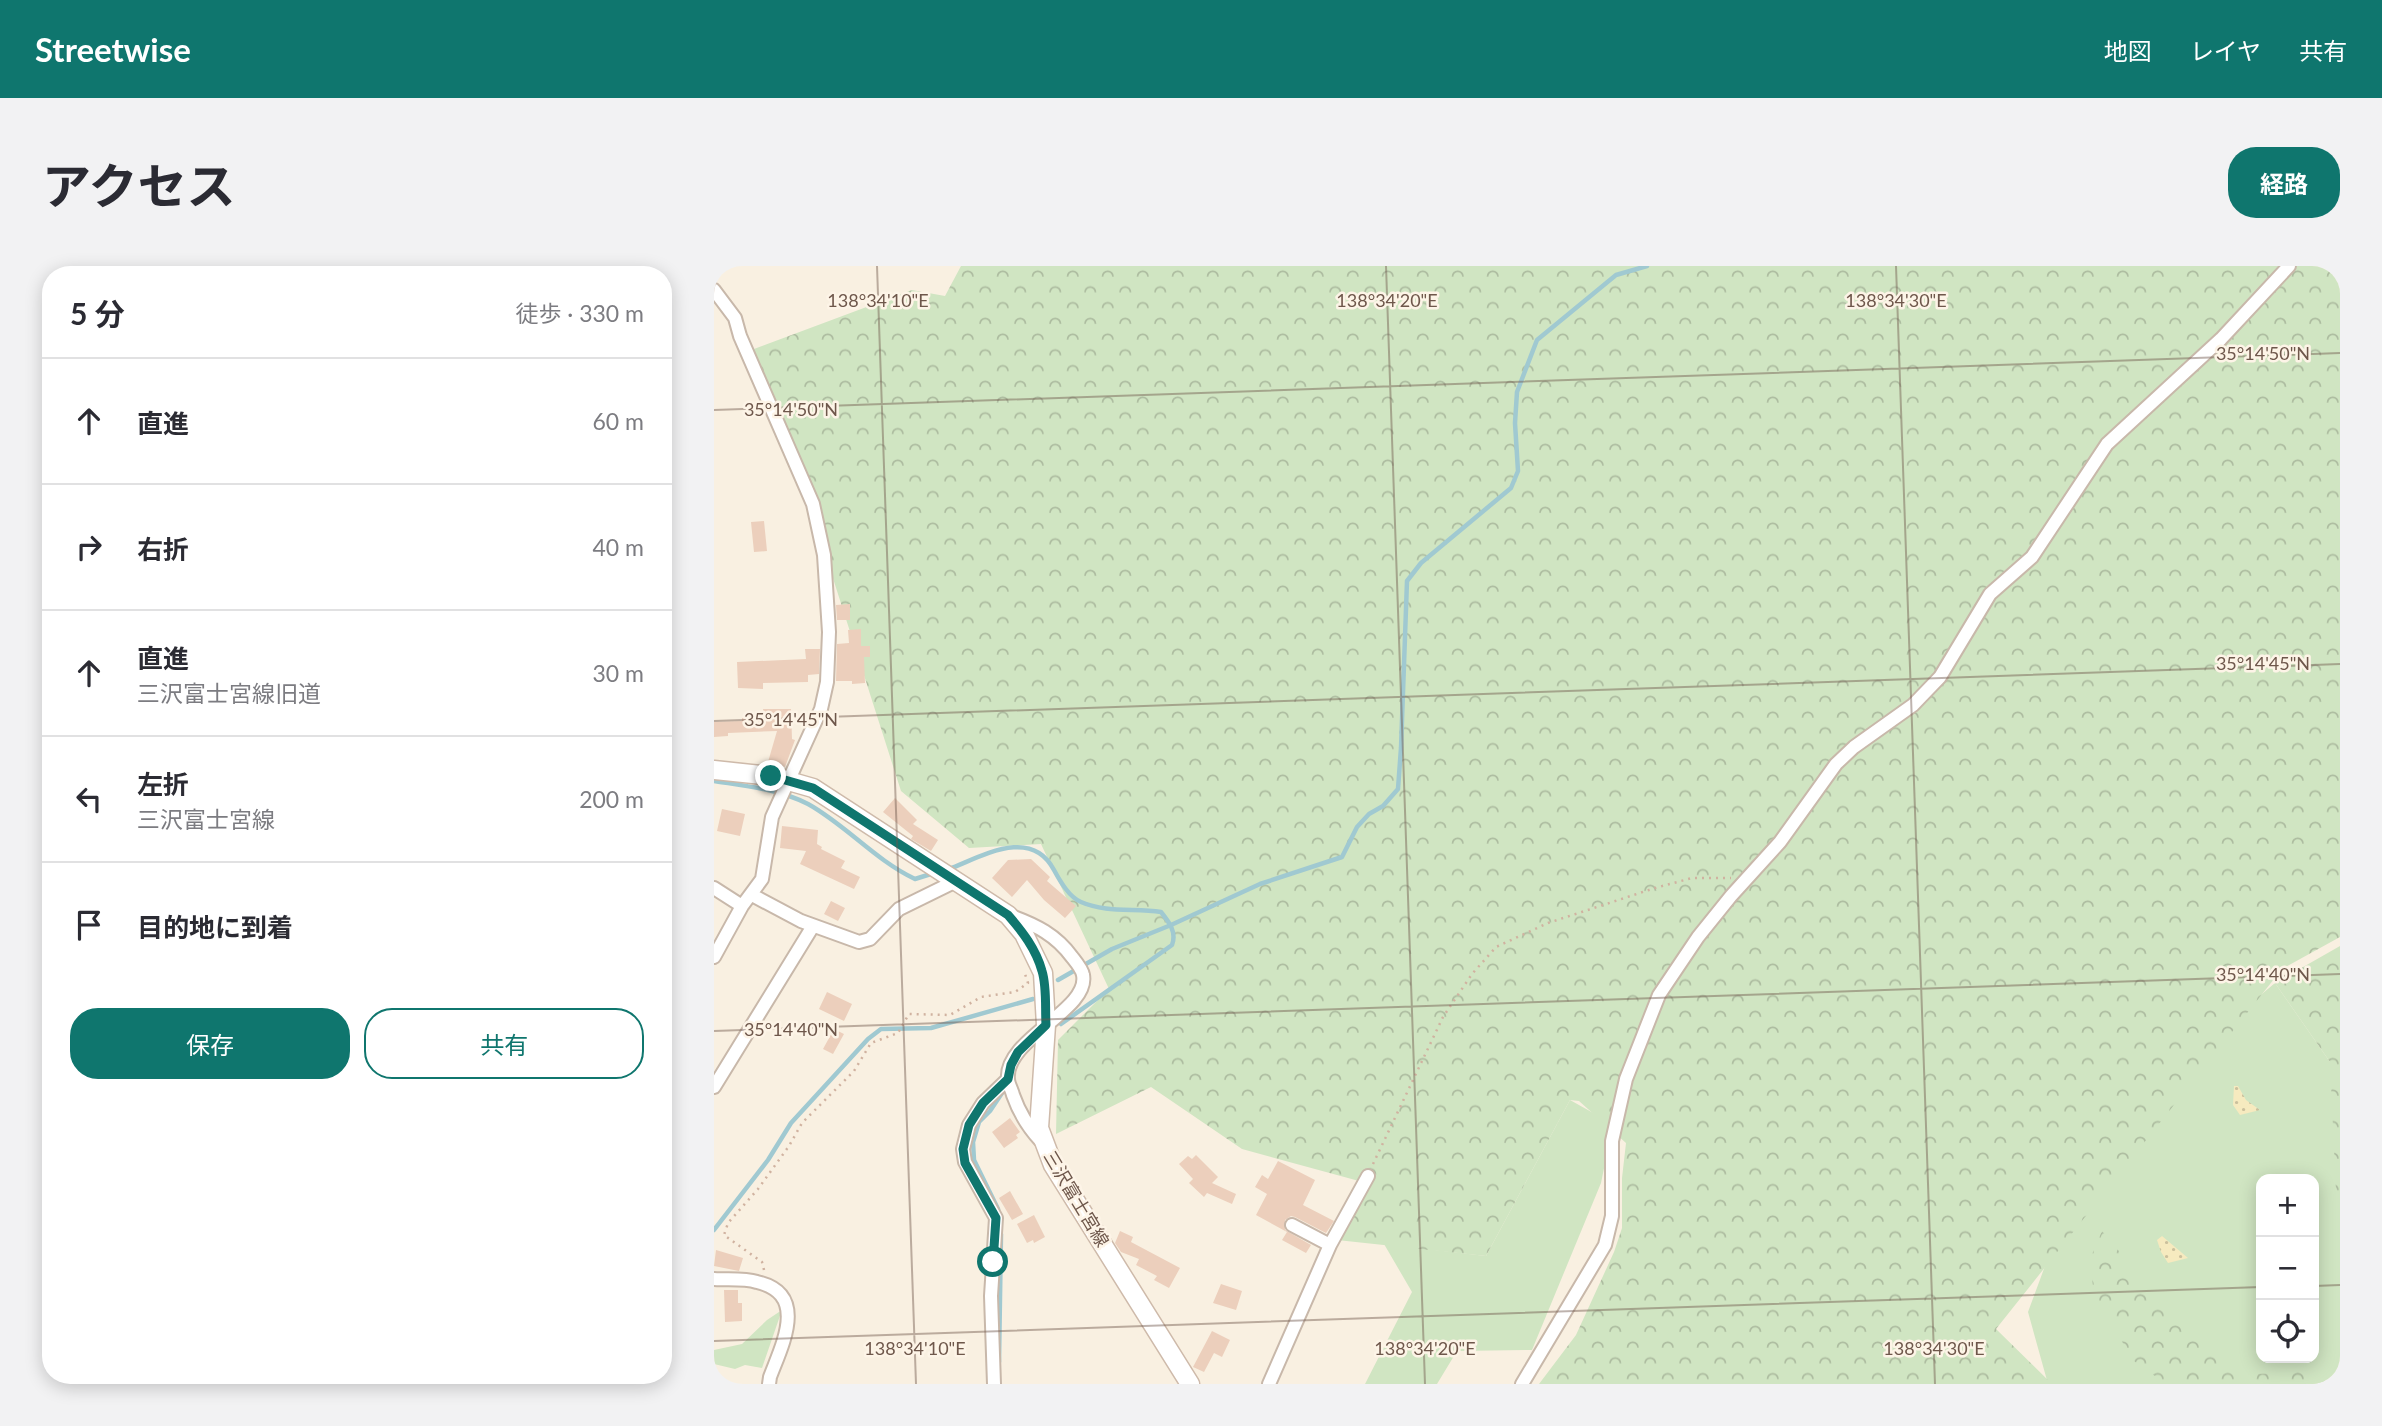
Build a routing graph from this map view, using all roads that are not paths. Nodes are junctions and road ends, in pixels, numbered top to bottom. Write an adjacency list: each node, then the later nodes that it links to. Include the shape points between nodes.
1 (2289, 266): 24 (street, via 2221,339 2107,444 2032,557 1990,594 1940,677 1913,705 1836,764 1780,842 1698,937 1659,995 1626,1079 1612,1141 1612,1216 1605,1245)
2 (714, 290): 4 (street, via 734,318 813,504 824,555 827,682 821,709)
3 (714, 770): 4 (main road, 三沢富士宮線)
4 (787, 783): 5 (main road, 三沢富士宮線, via 813,788); 7 (street, via 769,826 762,879)
5 (947, 875): 9 (main road, 三沢富士宮線); 10 (street, via 899,909 870,939 859,942)
6 (714, 888): 8 (street)
7 (752, 895): 8 (street); 10 (street)
8 (742, 906): 11 (street)
9 (1008, 915): 12 (main road, 三沢富士宮線, via 1024,933 1043,973); 12 (street, via 1053,936 1083,974 1082,990)
10 (813, 926): 14 (street)
11 (714, 957)
12 (1046, 1025): 13 (street, via 1018,1052); 15 (main road, 三沢富士宮線, via 1039,1128)
13 (1008, 1079): 15 (street, via 1018,1108); 21 (street, via 983,1103 969,1125 963,1149 965,1163 996,1218 991,1296)
14 (714, 1087)
15 (1043, 1143): 22 (main road, 三沢富士宮線, via 1052,1165)
16 (1368, 1176): 18 (street)
17 (1292, 1225): 18 (street)
18 (1330, 1245): 23 (street)
19 (714, 1279): 20 (street, via 757,1282 776,1289 784,1300 789,1324)
20 (769, 1384)
21 (993, 1384)
22 (1190, 1384)
23 (1269, 1384)
24 (1522, 1384)

